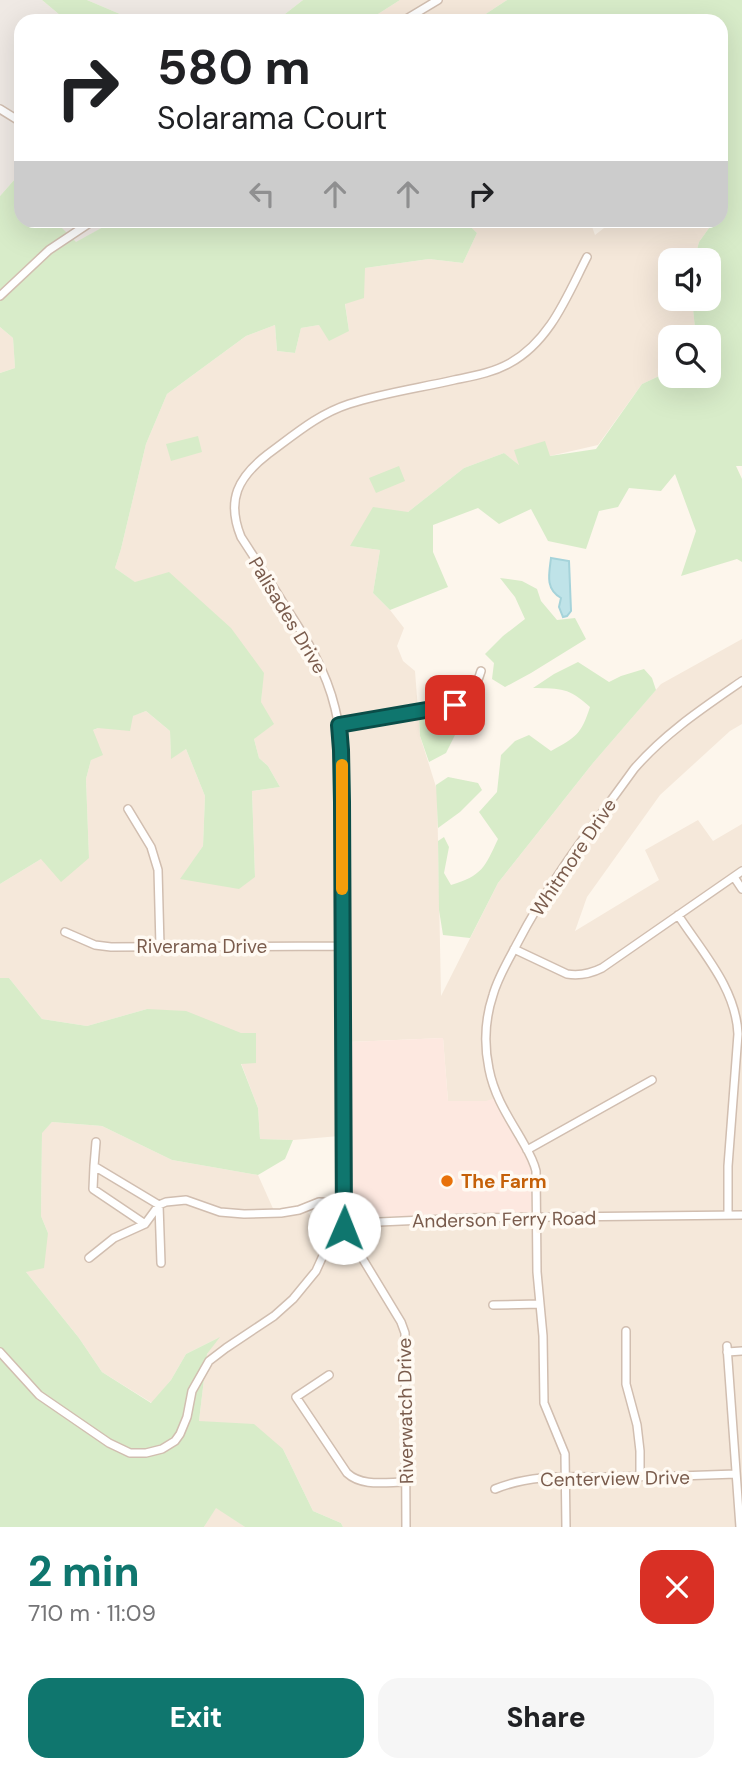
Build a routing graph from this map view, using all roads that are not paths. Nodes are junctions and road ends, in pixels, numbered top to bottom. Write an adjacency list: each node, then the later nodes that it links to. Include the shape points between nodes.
1 (438, 0): 2 (street)
2 (415, 14)
3 (82, 228): 5 (street, via 49,250)
4 (587, 257): 8 (street, Palisades Drive, via 549,328 520,357 486,373 331,411 257,463 240,484 234,508 241,537 315,654)
5 (0, 296)
6 (481, 671): 8 (street, via 474,691 455,705)
7 (742, 681): 17 (street, Whitmore Drive, via 646,755 549,886)
8 (339, 725): 16 (street, Palisades Drive)
9 (128, 809): 15 (street, via 151,847 158,870)
10 (742, 871): 11 (street)
11 (734, 877): 12 (street); 13 (street)
12 (742, 889)
13 (678, 915): 17 (street, via 602,968 583,975 559,971); 18 (street, via 725,986 735,1012)
14 (65, 932): 15 (street, Riverama Drive, via 103,946)
15 (160, 946): 16 (street, Riverama Drive)
16 (342, 946): 23 (street, Palisades Drive)
17 (514, 948): 21 (street, Whitmore Drive, via 489,1009 486,1055 498,1097)
18 (739, 1050): 25 (street)
19 (652, 1080): 21 (street)
20 (96, 1142): 22 (street)
21 (527, 1150): 27 (street, Whitmore Drive, via 536,1171)
22 (94, 1166): 24 (street); 28 (street, via 93,1189)
23 (345, 1203): 24 (street, via 319,1202 281,1213 244,1214 220,1212 186,1200); 29 (street, Palisades Drive)
24 (159, 1205): 28 (street); 31 (street)
25 (728, 1215): 26 (street, Anderson Ferry Road); 27 (street, Anderson Ferry Road)
26 (742, 1215)
27 (537, 1217): 29 (street, Anderson Ferry Road, via 356,1223); 32 (street, Whitmore Drive)
28 (145, 1224): 30 (street, via 114,1238)
29 (344, 1228): 36 (street, via 331,1238 316,1271 293,1299 209,1361 192,1391 180,1434 162,1449 130,1453 110,1443 38,1395); 43 (street, Riverwatch Drive, via 404,1327)
30 (89, 1258)
31 (160, 1263)
32 (540, 1304): 33 (street); 42 (street, Whitmore Drive, via 544,1403 564,1449)
33 (493, 1305)
34 (626, 1331): 41 (street, via 626,1384 637,1424)
35 (742, 1351): 38 (street, via 727,1349)
36 (0, 1352)
37 (329, 1375): 43 (street, via 296,1397 347,1473 365,1482)
38 (732, 1420): 39 (street); 40 (street)
39 (742, 1420)
40 (736, 1474): 41 (street, Centerview Drive); 47 (street)
41 (640, 1476): 42 (street, Centerview Drive)
42 (565, 1477): 44 (street, Centerview Drive, via 539,1477); 46 (street, Whitmore Drive)
43 (406, 1482): 45 (street, Riverwatch Drive)
44 (495, 1489)
45 (406, 1527)
46 (566, 1527)
47 (740, 1527)

